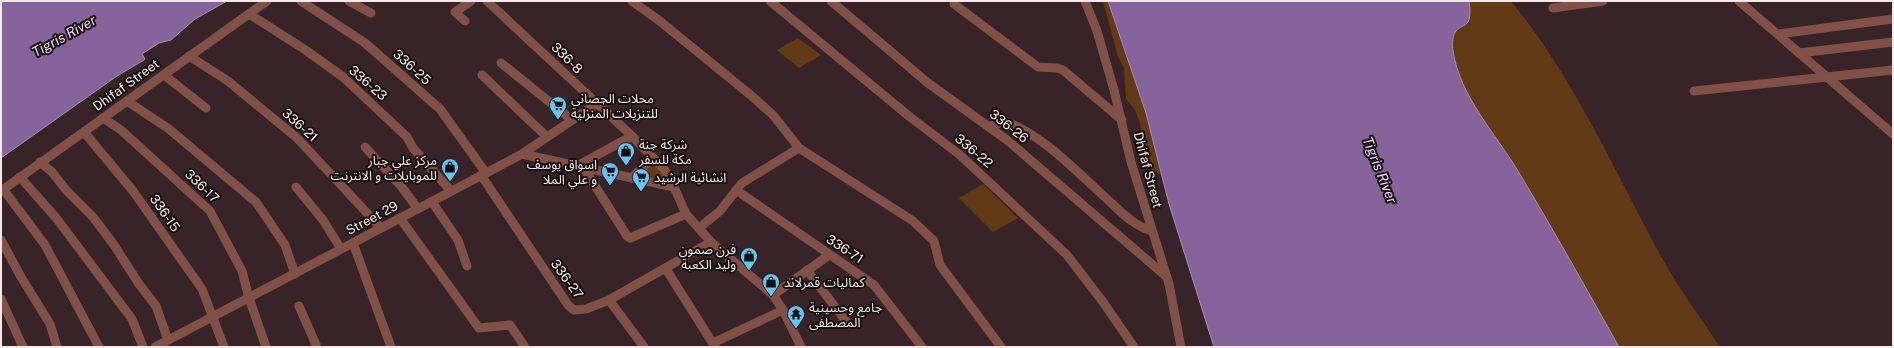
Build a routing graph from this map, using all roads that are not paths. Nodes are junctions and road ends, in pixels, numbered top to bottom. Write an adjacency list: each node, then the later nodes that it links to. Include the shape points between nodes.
1 (267, 1): 16 (street, Dhifaf Street)
2 (301, 1): 46 (street, 336-25, via 365,43 435,104)
3 (349, 1): 15 (street)
4 (471, 1): 12 (street)
5 (632, 1): 41 (street, via 753,97 773,115)
6 (770, 1): 94 (street, 336-22, via 960,155 1027,216 1067,255 1104,302)
7 (831, 1): 35 (street, 336-26, via 928,83)
8 (1085, 1): 34 (street, Dhifaf Street, via 1097,31)
9 (1603, 1): 14 (street)
10 (1739, 1): 19 (street)
11 (490, 2): 30 (street, 336-8)
12 (460, 3): 18 (street, via 455,12)
13 (954, 4): 34 (street, via 1038,67 1052,66 1063,70)
14 (1553, 8)
15 (371, 13)
16 (250, 14): 22 (street, Dhifaf Street); 53 (street, 336-23, via 343,77 407,137 413,148)
17 (1893, 19): 19 (street)
18 (464, 21)
19 (1778, 34): 21 (street)
20 (1893, 42): 21 (street)
21 (1799, 54): 27 (street)
22 (189, 56): 25 (street, Dhifaf Street); 58 (street, 336-21, via 228,81 297,138)
23 (501, 62): 33 (street)
24 (1893, 70): 27 (street)
25 (164, 75): 29 (street, Dhifaf Street); 31 (street)
26 (482, 75): 39 (street)
27 (1829, 79): 28 (street); 37 (street)
28 (1694, 91)
29 (127, 101): 32 (street, Dhifaf Street); 69 (street, via 169,130 256,202 285,245)
30 (596, 104): 33 (street, Street 29); 38 (street, 336-8)
31 (206, 108)
32 (103, 118): 36 (street, Dhifaf Street); 72 (street, 336-17, via 127,135 210,211 242,271)
33 (572, 120): 39 (street, Street 29)
34 (1122, 120): 60 (street, Dhifaf Street, via 1131,162)
35 (990, 127): 60 (street, via 1004,121 1015,124 1064,161 1134,223); 70 (street, 336-26)
36 (84, 132): 44 (street, Dhifaf Street); 77 (street, 336-15, via 157,223 202,289)
37 (1893, 134)
38 (632, 136): 43 (street, 336-8); 45 (street)
39 (547, 137): 42 (street, Street 29)
40 (365, 147): 55 (street, via 401,186)
41 (799, 148): 52 (street, via 742,183); 93 (street, via 914,221 934,241 940,265)
42 (522, 154): 45 (street); 46 (street, Street 29)
43 (653, 158): 48 (street); 50 (street, 336-8, via 664,169)
44 (40, 162): 47 (street, Dhifaf Street); 79 (street, via 93,217 156,306)
45 (580, 167): 48 (street); 56 (street, via 630,238)
46 (484, 174): 53 (street, Street 29); 74 (street, 336-27, via 568,305 574,310 586,309)
47 (20, 177): 51 (street, Dhifaf Street); 85 (street, via 57,219 132,319)
48 (631, 178): 50 (street)
49 (296, 187): 64 (street, via 323,220)
50 (674, 187): 56 (street, 336-8)
51 (2, 190): 84 (street, via 26,218 50,254)
52 (736, 190): 59 (street, via 720,211); 65 (street, 336-71)
53 (451, 191): 54 (street, Street 29)
54 (432, 202): 55 (street, Street 29); 66 (street, via 458,240)
55 (418, 209): 57 (street, Street 29)
56 (686, 214): 59 (street, 336-8)
57 (400, 218): 58 (street, Street 29); 89 (street, via 479,328 484,330 503,324 510,325)
58 (381, 228): 63 (street, Street 29)
59 (699, 228): 62 (street, 336-8)
60 (1152, 231): 70 (street, Dhifaf Street)
61 (1, 240): 83 (street, via 50,324)
62 (711, 242): 67 (street, 336-27); 71 (street, 336-8)
63 (353, 243): 64 (street, Street 29); 88 (street)
64 (341, 249): 69 (street, Street 29)
65 (829, 255): 68 (street); 92 (street, 336-71, via 874,285)
66 (467, 266)
67 (666, 268): 74 (street, 336-27); 80 (street)
68 (807, 270): 71 (street); 78 (street)
69 (295, 274): 72 (street, Street 29)
70 (1166, 277): 95 (street, Dhifaf Street)
71 (773, 295): 76 (street, 336-8)
72 (249, 298): 77 (street, Street 29); 87 (street, 336-17)
73 (1, 299): 82 (street)
74 (608, 300): 90 (street)
75 (299, 306): 81 (street)
76 (783, 310): 80 (street); 91 (street, 336-8)
77 (212, 317): 79 (street, Street 29); 86 (street, 336-15)
78 (848, 324)
79 (162, 344)
80 (714, 345)
81 (315, 346)
82 (23, 347)
83 (57, 347)
84 (99, 347)
85 (143, 347)
86 (224, 347)
87 (266, 347)
88 (391, 347)
89 (525, 347)
90 (644, 347)
91 (801, 347)
92 (922, 347)
93 (1001, 347)
94 (1134, 347)
95 (1181, 347)

